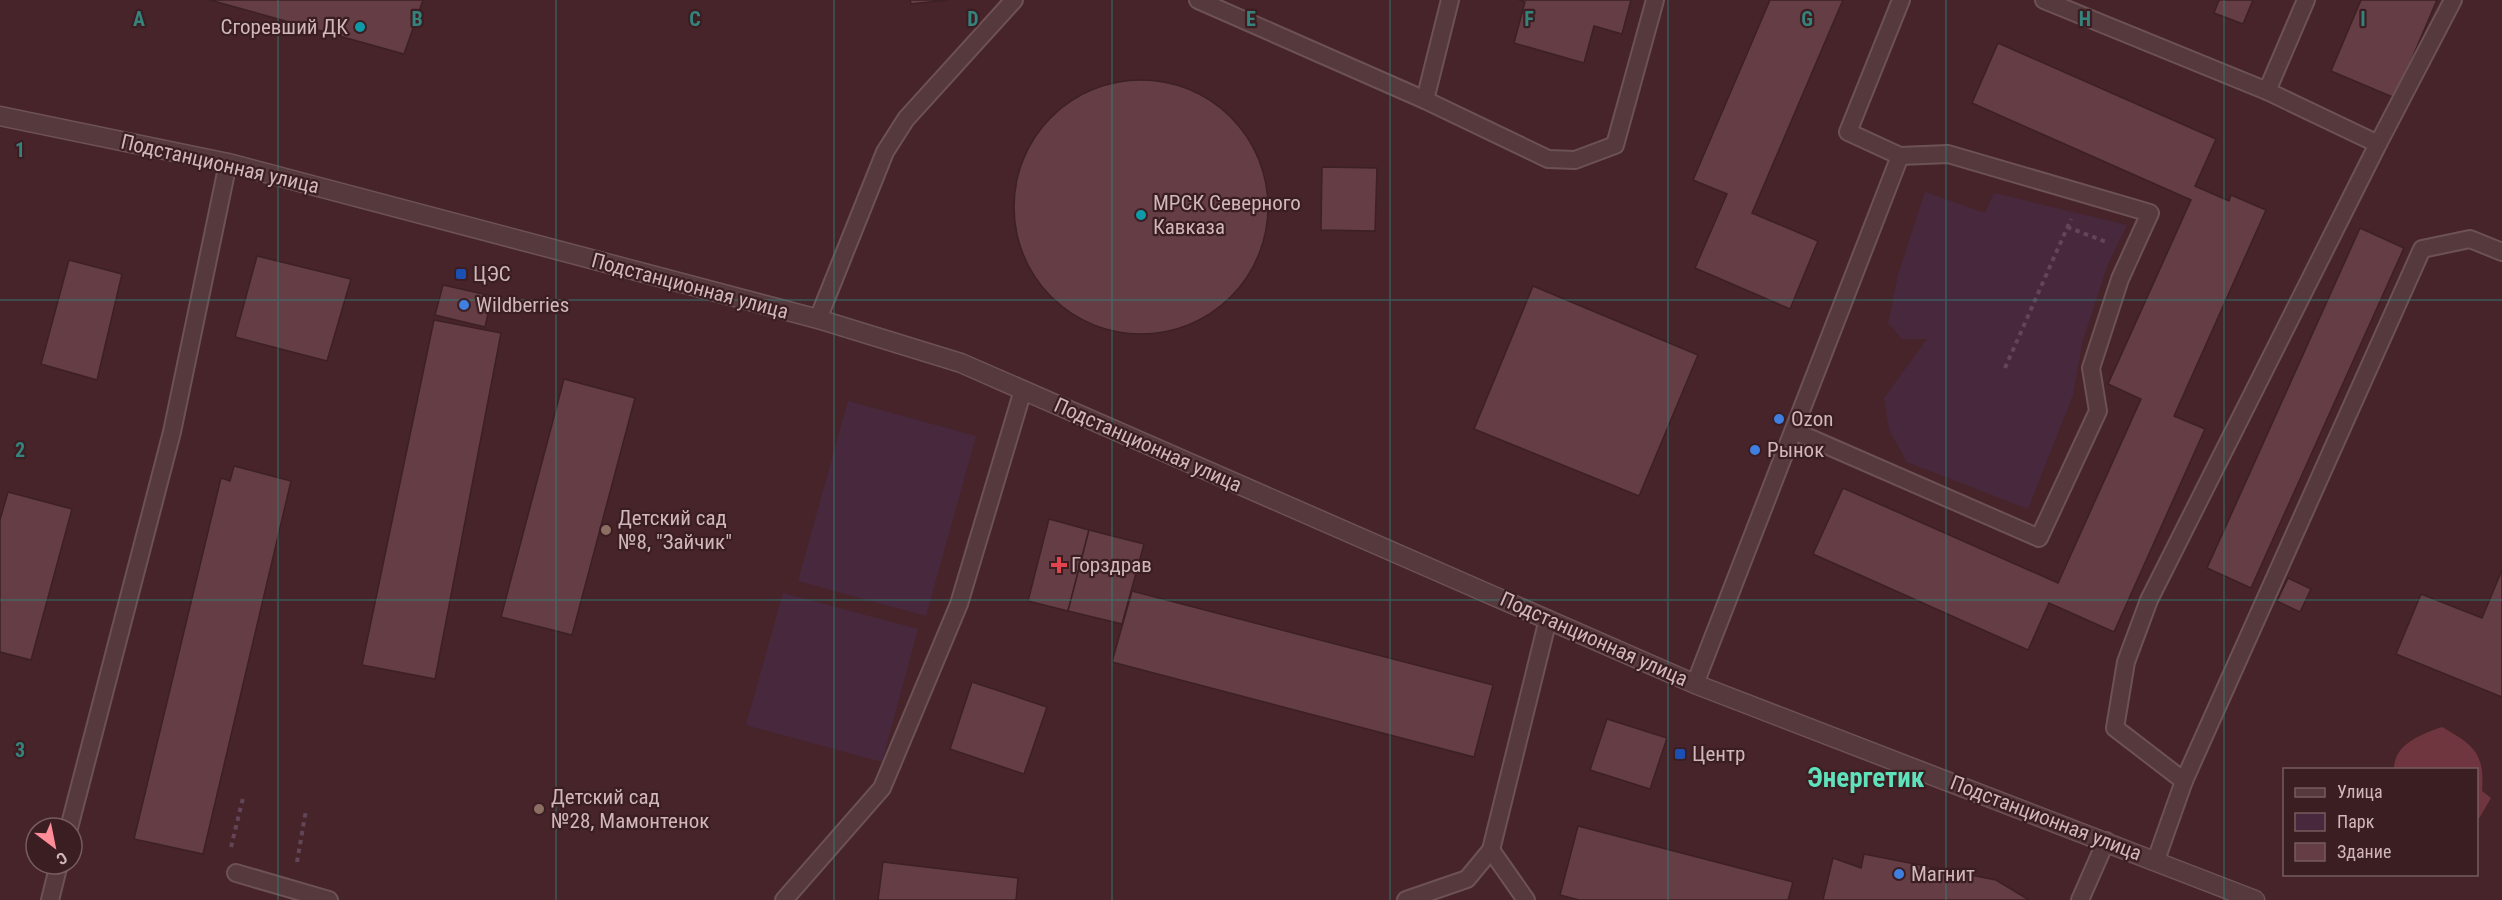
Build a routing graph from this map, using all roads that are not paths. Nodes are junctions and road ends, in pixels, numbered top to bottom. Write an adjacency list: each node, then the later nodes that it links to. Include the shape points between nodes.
1 (1014, 0): 16 (lane, via 906,119 885,152)
2 (1198, 0): 10 (lane)
3 (1450, 0): 10 (lane)
4 (1655, 0): 10 (lane, via 1615,145 1575,160 1548,159)
5 (1901, 0): 13 (lane, via 1848,132)
6 (2044, 0): 9 (lane)
7 (2306, 0): 9 (lane)
8 (2453, 0): 12 (lane)
9 (2267, 91): 12 (lane)
10 (1425, 100)
11 (0, 116): 14 (street, Подстанционная улица)
12 (2378, 144): 21 (lane, via 2149,600 2126,662 2115,728)
13 (1900, 156): 18 (lane); 18 (lane, via 1948,154 2150,213 2120,279 2091,368 2098,411 2039,538)
14 (228, 163): 16 (street, Подстанционная улица); 22 (lane, via 173,430)
15 (2502, 252): 21 (lane, via 2470,239 2422,249)
16 (818, 320): 17 (street, Подстанционная улица, via 961,363)
17 (1023, 390): 19 (street, Подстанционная улица); 30 (lane, via 959,604 882,788)
18 (1794, 431): 20 (lane)
19 (1548, 619): 20 (street, Подстанционная улица); 24 (lane)
20 (1695, 684): 23 (street, Подстанционная улица)
21 (2184, 781): 25 (lane)
22 (72, 816)
23 (2106, 841): 25 (street, Подстанционная улица); 33 (lane)
24 (1491, 850): 31 (lane, via 1467,879); 32 (lane)
25 (2156, 860): 34 (street, Подстанционная улица)
26 (236, 873): 29 (lane)
27 (56, 876): 28 (lane)
28 (50, 900)
29 (329, 900)
30 (784, 900)
31 (1406, 900)
32 (1526, 900)
33 (2080, 900)
34 (2255, 900)

